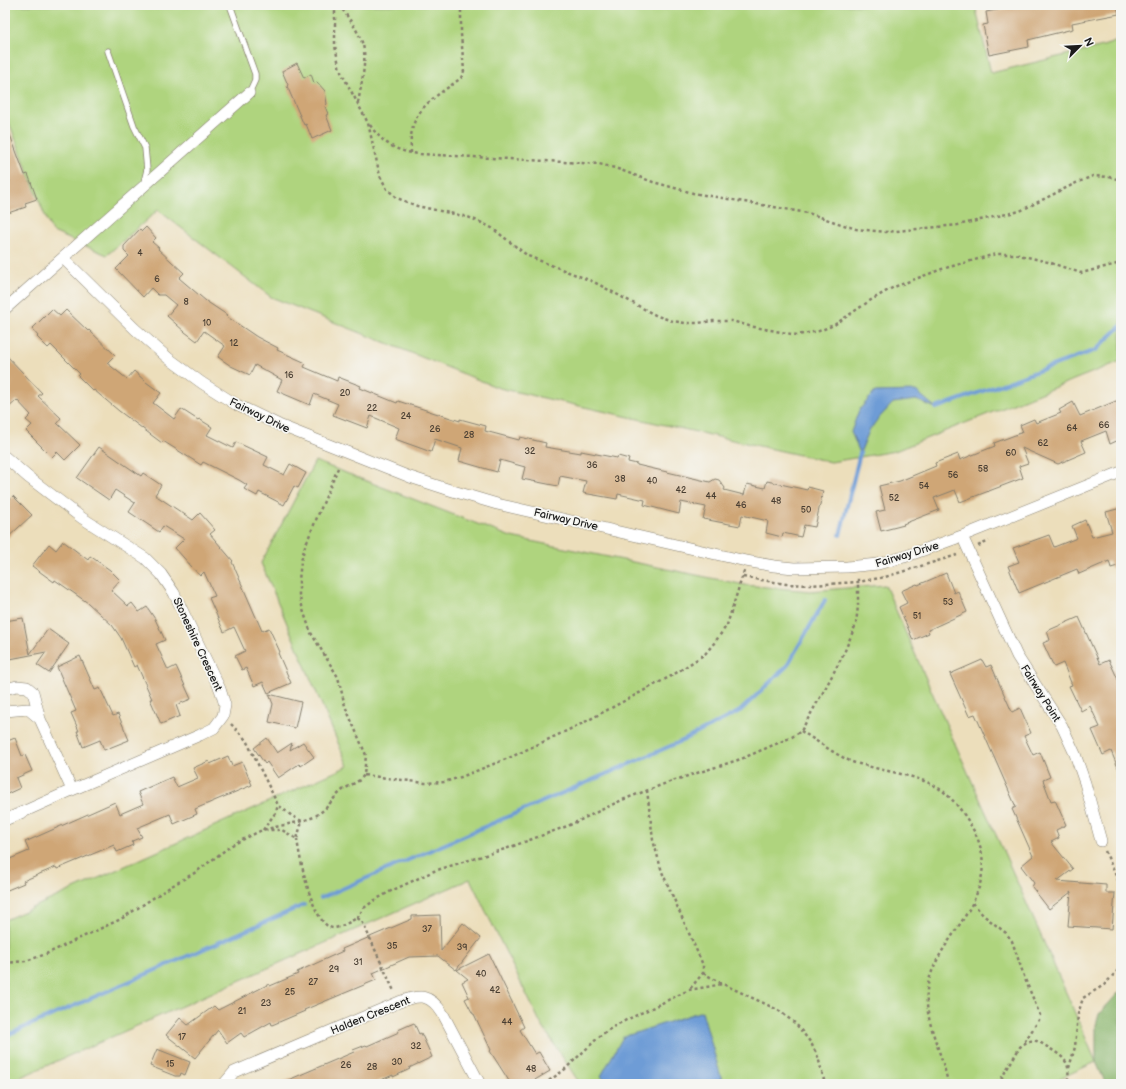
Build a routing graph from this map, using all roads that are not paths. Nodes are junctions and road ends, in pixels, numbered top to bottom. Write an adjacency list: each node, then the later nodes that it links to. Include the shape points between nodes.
1 (230, 5): 3 (lane, via 255,74)
2 (108, 51): 4 (lane, via 134,126 145,148 146,177)
3 (249, 93): 4 (street)
4 (142, 188): 5 (street)
5 (63, 258): 6 (street); 9 (street, Fairway Drive, via 168,358 237,405 279,425 410,477 453,491 497,504 746,561 794,568 878,564)
6 (5, 309)
7 (5, 458): 13 (street, Stoneshire Crescent, via 82,518 145,558 160,574 184,610 225,705 223,716 214,728)
8 (1121, 472): 9 (street, Fairway Drive)
9 (962, 536): 15 (street, Fairway Point, via 1017,656 1062,726 1075,754)
10 (5, 689): 12 (street, via 27,687 33,692)
11 (5, 711): 12 (street, via 28,709)
12 (40, 719): 13 (street)
13 (72, 790): 14 (street)
14 (5, 820)
15 (1101, 841)
16 (224, 1084): 17 (street, Halden Crescent, via 234,1072 399,1002 426,997 436,1004)
17 (480, 1084)

